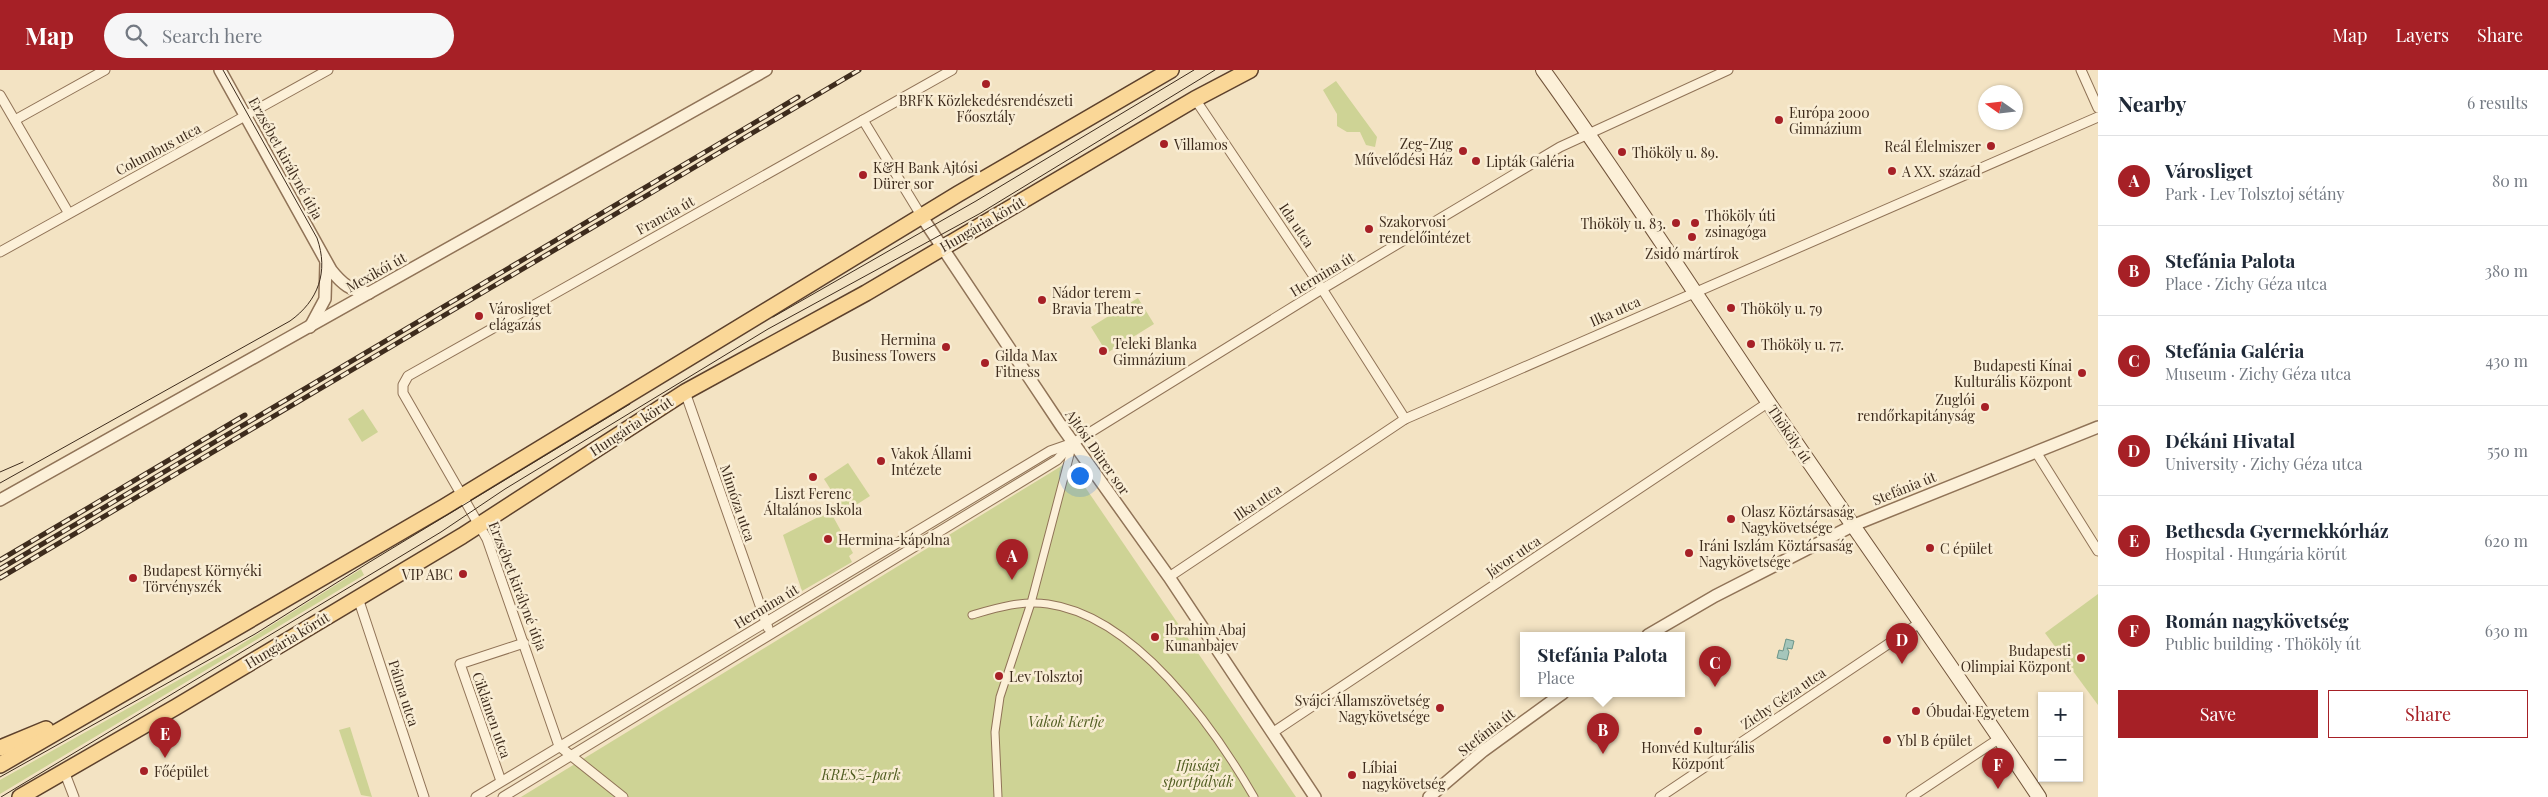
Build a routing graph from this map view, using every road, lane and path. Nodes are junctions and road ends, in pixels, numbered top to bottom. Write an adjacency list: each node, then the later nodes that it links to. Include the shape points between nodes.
1 (105, 70): 16 (street)
2 (220, 70): 14 (street, Erzsébet királyné útja)
3 (328, 70): 14 (street, Columbus utca)
4 (766, 70): 26 (street, Mexikói út)
5 (952, 70): 17 (street, Francia út)
6 (1171, 70): 20 (main road, Hungária körút)
7 (1250, 70): 12 (main road, Hungária körút)
8 (1543, 70): 18 (main road, Thököly út)
9 (1728, 70): 18 (street, Hermina út)
10 (2081, 70): 13 (street)
11 (0, 95): 16 (street)
12 (1196, 99): 21 (main road, Hungária körút); 24 (street, Ida utca)
13 (2098, 108)
14 (246, 117): 19 (street, Columbus utca); 23 (street, Erzsébet királyné útja)
15 (2098, 117): 25 (street, Ilka utca)
16 (14, 120): 19 (street)
17 (863, 120): 20 (street, Ajtósi Dürer sor); 29 (street, Francia út, via 408,376)
18 (1588, 132): 24 (street, Hermina út); 25 (main road, Thököly út)
19 (68, 212): 22 (street, Columbus utca)
20 (922, 217): 21 (street, Ajtósi Dürer sor); 35 (main road, Hungária körút)
21 (941, 248): 28 (main road, Hungária körút); 33 (street, Ajtósi Dürer sor)
22 (0, 252)
23 (326, 260): 26 (street, Erzsébet királyné útja, via 346,287); 27 (street, via 325,299)
24 (1322, 289): 31 (street, Ida utca); 33 (street, Hermina út)
25 (1694, 291): 30 (main road, Thököly út); 31 (street, Ilka utca)
26 (369, 293): 27 (street, Mexikói út)
27 (310, 327): 36 (street, Mexikói út)
28 (685, 392): 37 (main road, Hungária körút); 44 (street, Mimóza utca)
29 (403, 393): 35 (street, Erzsébet királyné útja)
30 (1769, 402): 38 (main road, Thököly út); 51 (street, Jávor utca)
31 (1405, 419): 40 (street, Ilka utca)
32 (2098, 427): 34 (street, Stefánia út)
33 (1073, 443): 40 (street, Ajtósi Dürer sor); 42 (street); 44 (street, Hermina út, via 1050,451); 47 (street, Hermina út, via 1057,460)
34 (2036, 452): 38 (street, Stefánia út); 39 (street)
35 (462, 496): 37 (street, Erzsébet királyné útja); 50 (main road, Hungária körút)
36 (0, 500)
37 (480, 525): 41 (main road, Hungária körút); 48 (street, Erzsébet királyné útja)
38 (1854, 525): 45 (main road, Thököly út); 46 (street, Stefánia út, via 1715,596)
39 (2098, 551)
40 (1169, 577): 51 (street, Ajtósi Dürer sor)
41 (358, 598): 57 (main road, Hungária körút); 63 (street, Pálma utca)
42 (1031, 603): 43 (street); 67 (street, via 1000,696 996,718); 68 (street, via 1048,604 1083,615 1112,630 1140,652 1172,682 1214,732)
43 (972, 615)
44 (765, 622): 47 (street, Mimóza utca); 53 (street, Hermina út)
45 (1922, 622): 52 (main road, Thököly út); 59 (street, Zichy Géza utca)
46 (1653, 632)
47 (771, 634): 55 (street, Hermina út)
48 (524, 643): 53 (street, Erzsébet királyné útja); 58 (street, Ciklámen utca, via 460,664)
49 (1558, 697): 70 (street, Stefánia út)
50 (98, 708): 54 (main road); 56 (main road, Hungária körút)
51 (1272, 732): 69 (street, Ajtósi Dürer sor)
52 (2000, 738): 71 (street); 72 (main road, Thököly út)
53 (559, 746): 55 (street); 58 (street, Hermina út)
54 (0, 748)
55 (569, 755): 65 (street, Hermina út); 66 (street)
56 (0, 765)
57 (60, 774): 60 (main road, Hungária körút); 61 (main road); 62 (street)
58 (501, 781): 64 (street, Hermina út)
59 (1665, 796)
60 (20, 797)
61 (34, 797)
62 (74, 797)
63 (424, 797)
64 (476, 797)
65 (503, 797)
66 (623, 797)
67 (998, 797)
68 (1254, 797)
69 (1315, 797)
70 (1429, 797)
71 (1911, 797)
72 (2039, 797)

